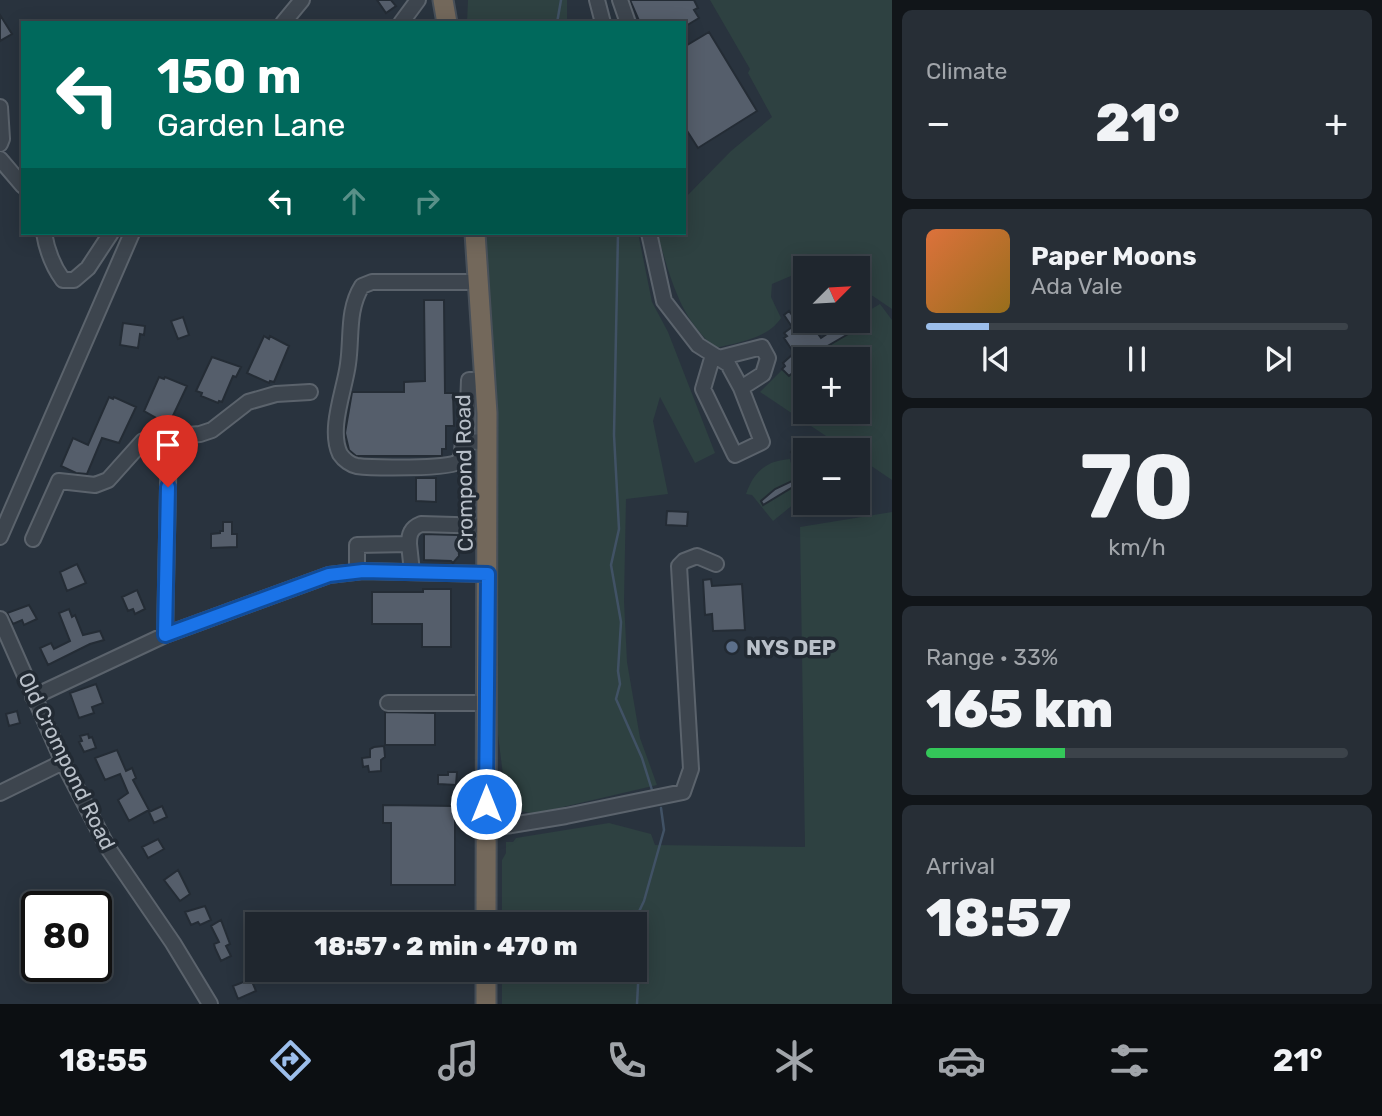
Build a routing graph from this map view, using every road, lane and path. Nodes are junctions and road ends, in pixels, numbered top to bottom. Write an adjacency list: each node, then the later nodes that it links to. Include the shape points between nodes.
1 (302, 0): 6 (street)
2 (418, 0): 7 (street)
3 (443, 0): 8 (highway)
4 (597, 0): 9 (street)
5 (620, 0): 10 (street)
6 (285, 21)
7 (402, 21)
8 (447, 21)
9 (602, 21)
10 (627, 21)
11 (0, 107): 12 (street)
12 (0, 144)
13 (0, 159): 14 (street)
14 (21, 184)
15 (44, 235): 16 (street, via 57,272 63,280 74,280 88,268)
16 (110, 235)
17 (131, 235): 29 (street)
18 (475, 235): 20 (highway, Crompond Road)
19 (649, 235): 21 (street, via 664,301 698,345)
20 (479, 282): 22 (highway, Crompond Road); 26 (street, via 372,282 362,286 352,308 348,371 337,414 341,456 356,466 450,466 461,458)
21 (716, 356): 23 (street, via 728,363); 23 (street, via 762,347 768,358 763,374); 23 (street, via 703,388 735,455 762,442)
22 (486, 380): 26 (street, via 469,380); 27 (highway, Crompond Road)
23 (741, 388)
24 (310, 392): 25 (street, via 260,398 212,430)
25 (169, 438): 30 (street, via 143,441 108,480 95,485 59,481); 37 (street)
26 (463, 441): 27 (street)
27 (487, 442): 28 (highway, Crompond Road)
28 (488, 527): 31 (street, via 421,524 411,531); 35 (highway, Crompond Road)
29 (0, 537)
30 (33, 539)
31 (410, 544): 33 (street, via 357,545); 34 (street)
32 (716, 564): 43 (street, via 697,556 679,566 691,769 683,792)
33 (357, 572): 34 (street); 37 (street, via 312,580)
34 (412, 572): 35 (street)
35 (488, 574): 40 (highway, Crompond Road)
36 (0, 619): 38 (street, Old Crompond Road)
37 (165, 635): 38 (street)
38 (33, 697): 41 (street, Old Crompond Road)
39 (388, 703): 40 (street)
40 (486, 703): 43 (highway, Crompond Road)
41 (63, 762): 42 (street); 46 (street, Old Crompond Road, via 108,848)
42 (0, 793)
43 (486, 829): 44 (highway, Crompond Road)
44 (486, 912)
45 (486, 982): 47 (highway)
46 (211, 1004)
47 (486, 1004)

